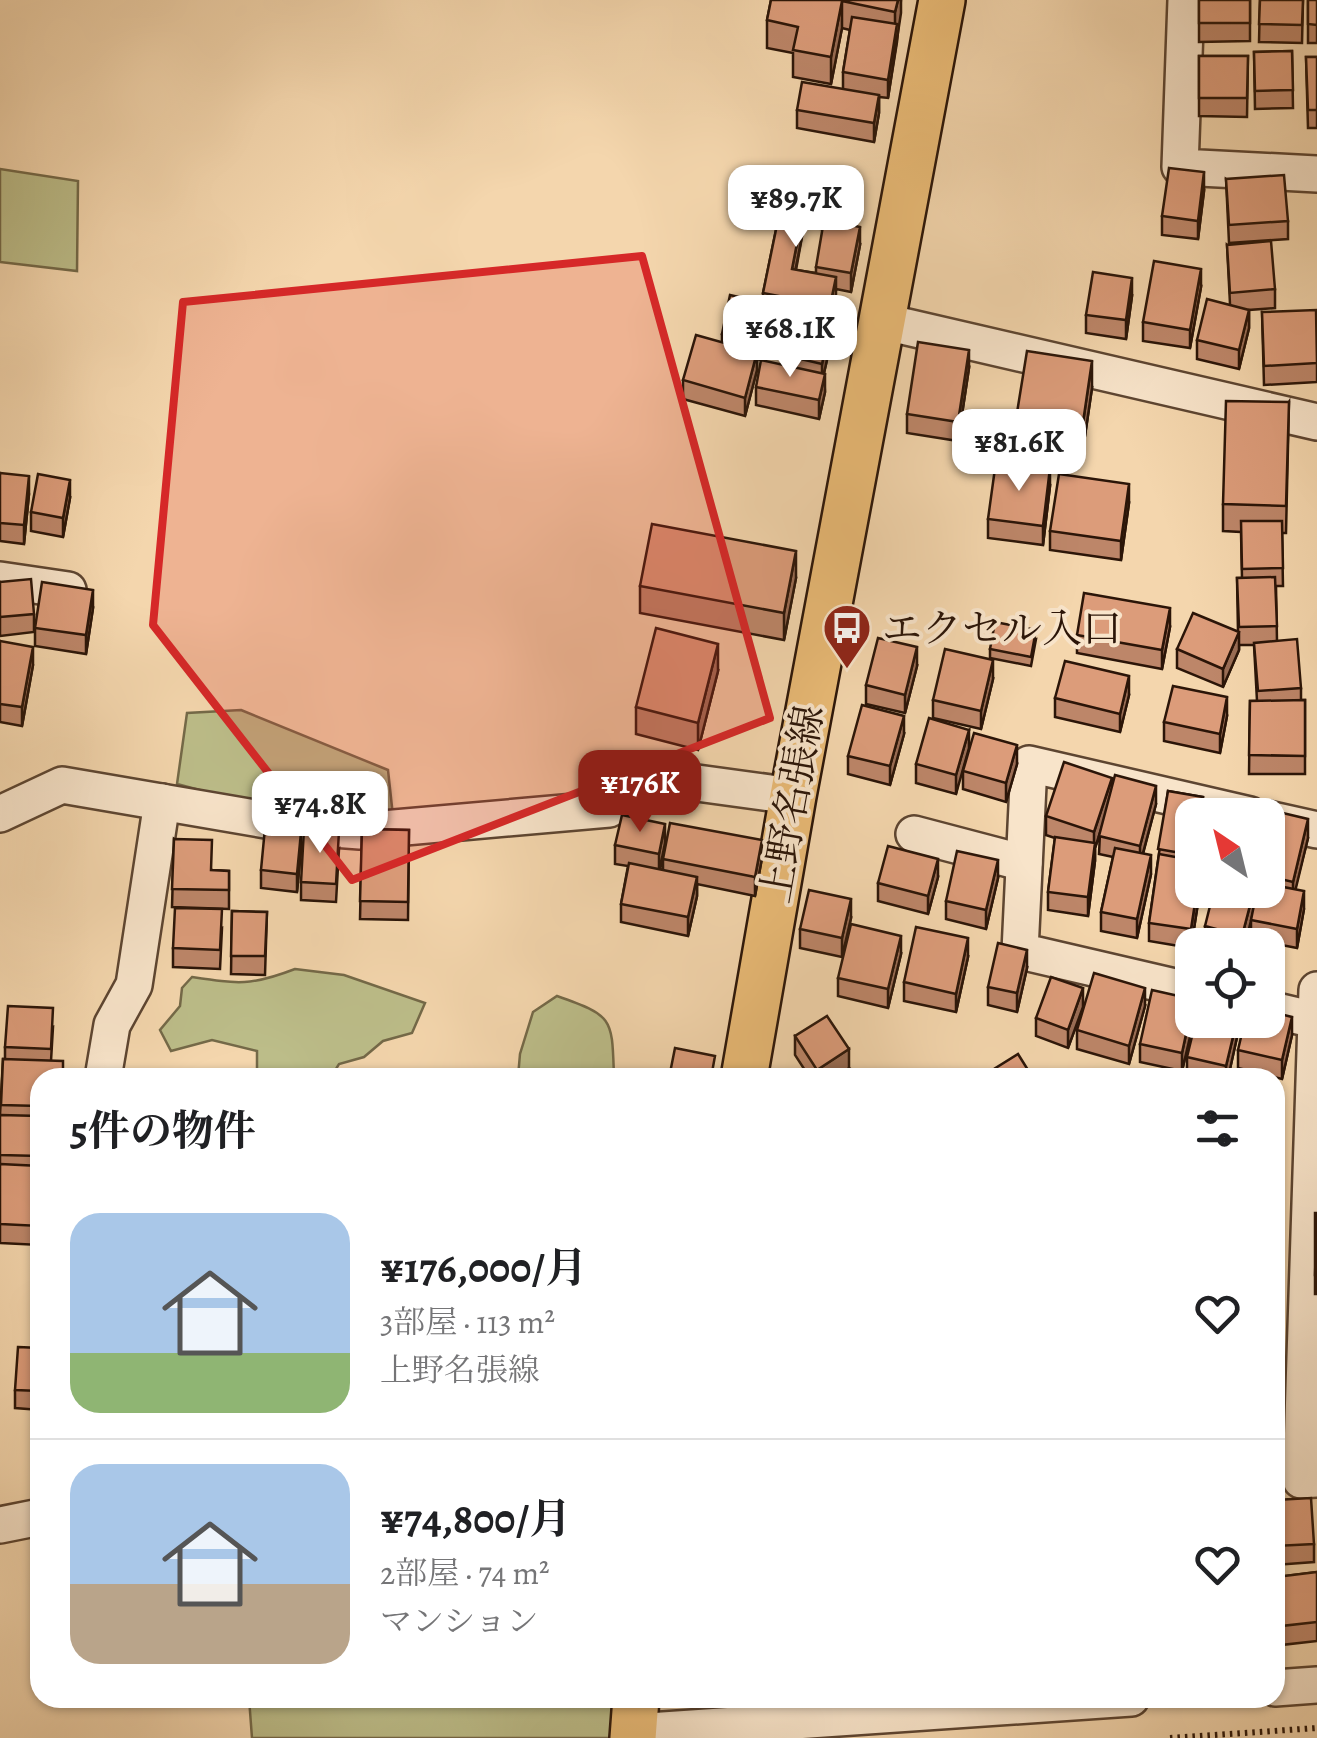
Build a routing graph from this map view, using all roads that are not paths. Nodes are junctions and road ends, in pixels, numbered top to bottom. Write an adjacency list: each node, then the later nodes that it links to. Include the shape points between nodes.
1 (942, 0): 4 (main road, 上野名張線)
2 (1186, 0): 3 (street, via 1180,167)
3 (1317, 174)
4 (881, 321): 5 (street); 8 (main road, 上野名張線)
5 (1317, 422)
6 (0, 580): 7 (street)
7 (68, 590)
8 (793, 796): 10 (street, via 660,778 609,809 360,831); 20 (main road, 上野名張線)
9 (1176, 798): 15 (street, via 1029,764)
10 (162, 802): 11 (street, via 62,784); 19 (street, via 134,985 112,1025)
11 (0, 814)
12 (1285, 823): 13 (street)
13 (1317, 830)
14 (914, 834): 15 (street)
15 (1024, 862): 16 (street, via 1020,952)
16 (1175, 987)
17 (1316, 1005): 18 (street); 21 (street, via 1301,1480)
18 (1285, 1007)
19 (106, 1068)
20 (746, 1068)
21 (1317, 1479)
22 (30, 1519): 23 (street)
23 (0, 1525)
24 (1317, 1684): 25 (street)
25 (1285, 1687)
26 (924, 1708): 27 (street)
27 (634, 1722)

